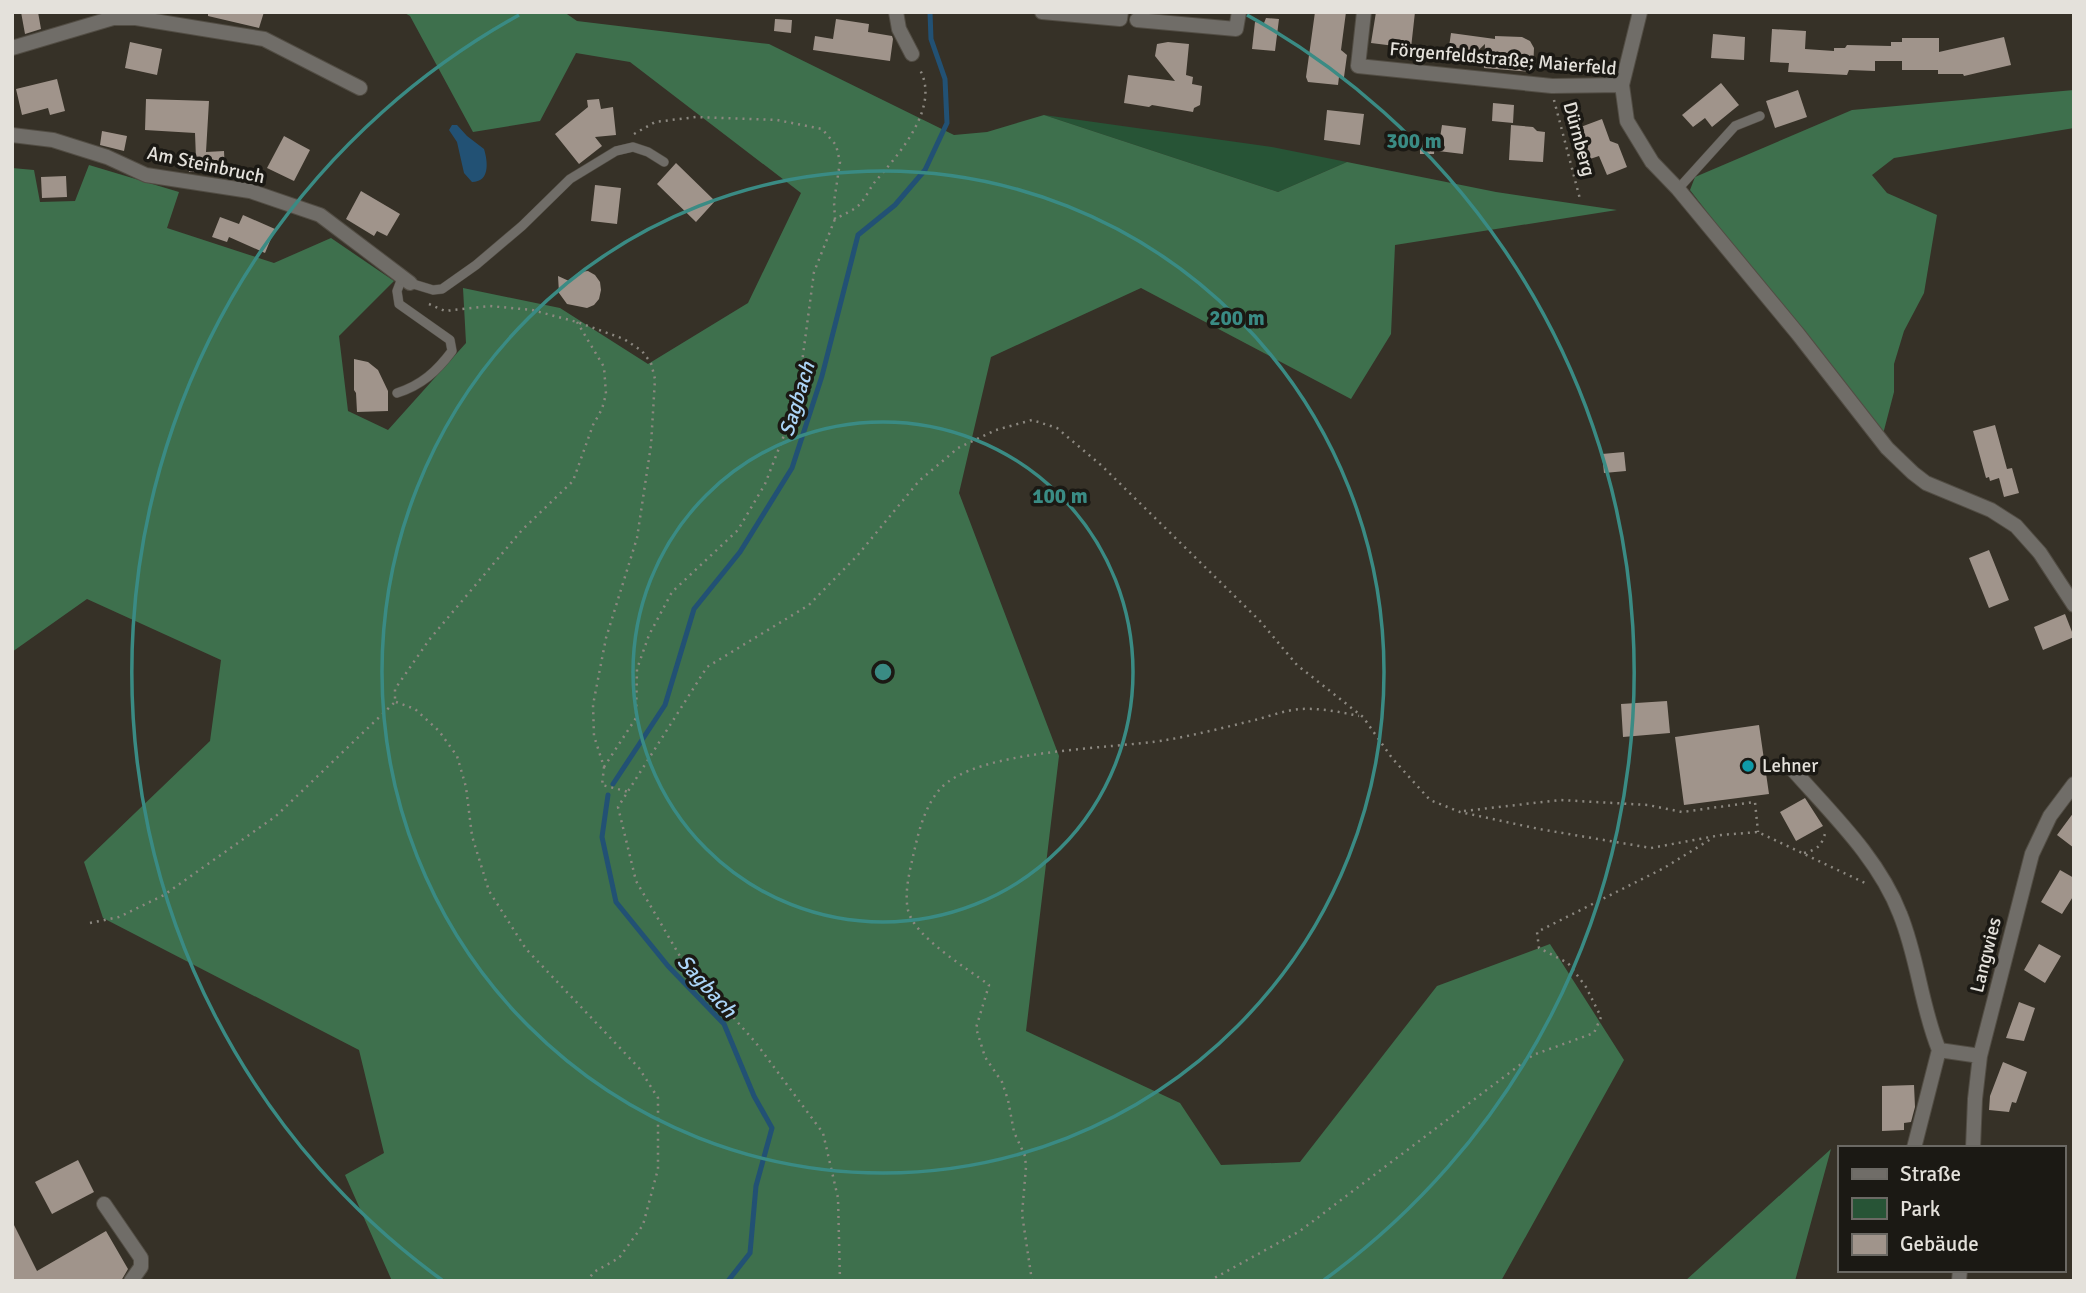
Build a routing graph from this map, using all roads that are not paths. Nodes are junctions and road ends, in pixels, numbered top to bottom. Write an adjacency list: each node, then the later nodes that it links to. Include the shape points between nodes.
1 (896, 12): 9 (street)
2 (1042, 12): 3 (street, via 1120,19)
3 (1121, 12)
4 (1239, 12): 7 (street, via 1236,29)
5 (1364, 12): 10 (street, Förgenfeldstraße; Maierfeld, via 1358,66 1552,86)
6 (1640, 12): 10 (street)
7 (1137, 20)
8 (12, 48): 11 (street, via 113,18 135,18 264,39)
9 (912, 54)
10 (1622, 85): 15 (street, Förgenfeldstraße; Maierfeld, via 1627,121 1636,139)
11 (360, 88)
12 (1759, 116): 15 (lane, via 1735,126)
13 (12, 135): 16 (street, Am Steinbruch, via 53,140 146,175 250,191 320,215)
14 (664, 162): 16 (lane, Am Steinbruch, via 633,148 616,151 570,179 522,226 442,289)
15 (1678, 189): 18 (street, Förgenfeldstraße; Maierfeld, via 1901,462 1926,482 2016,526 2040,552)
16 (406, 280): 17 (lane, via 397,291 399,304 450,340 452,351 439,369 416,387)
17 (397, 393)
18 (2074, 605)
19 (1794, 771): 21 (street, via 1860,846 1892,896 1910,942 1927,1019)
20 (2074, 784): 22 (street, Langwies, via 2050,816 2032,854)
21 (1939, 1050): 22 (street); 23 (street)
22 (1980, 1056): 24 (street, Langwies)
23 (1915, 1146)
24 (1973, 1146)
25 (104, 1204): 26 (street, via 141,1258 141,1267)
26 (131, 1281)

